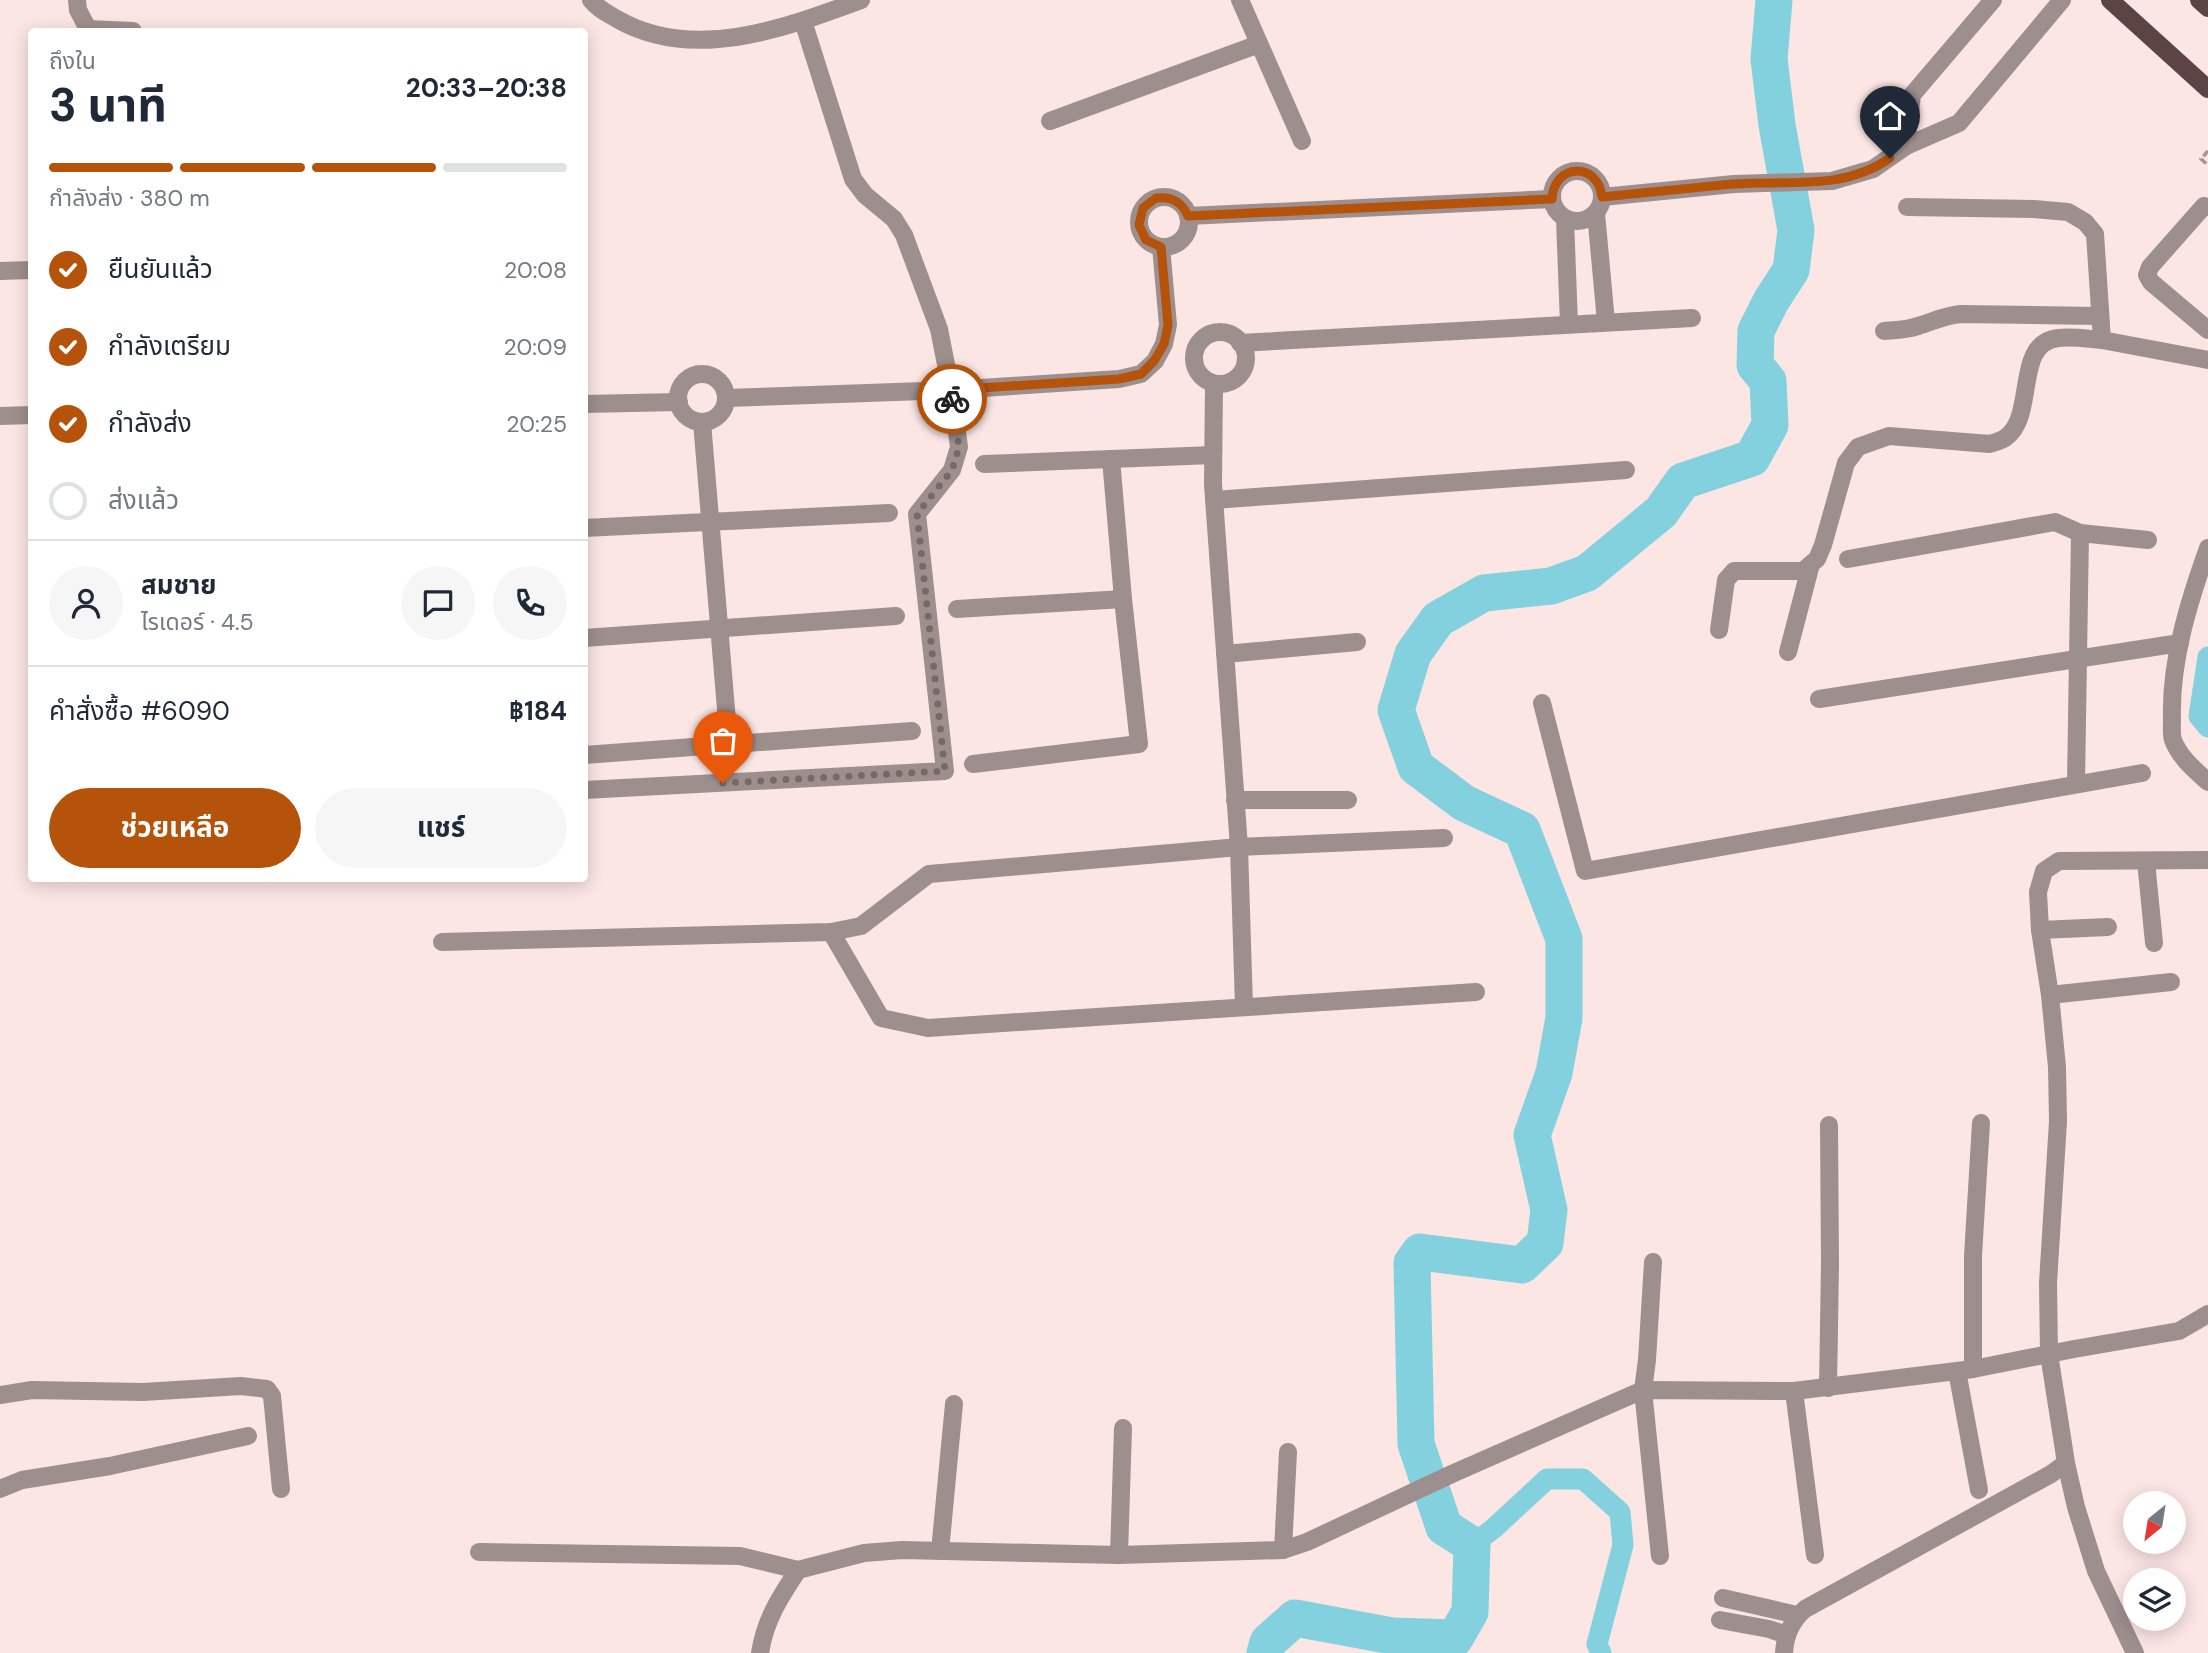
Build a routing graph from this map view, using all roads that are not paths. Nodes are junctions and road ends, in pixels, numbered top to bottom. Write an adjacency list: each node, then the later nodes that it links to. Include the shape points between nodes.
1 (77, 0): 11 (street)
2 (591, 0): 10 (street, via 634,29 679,40 720,40)
3 (861, 0): 10 (street)
4 (1240, 0): 12 (street)
5 (1993, 0): 16 (street, via 1912,95)
6 (2062, 0): 16 (street, via 1959,123)
7 (2110, 0): 13 (main road)
8 (2199, 0): 9 (main road)
9 (2208, 8)
10 (803, 21): 36 (street, via 853,179 904,235 939,328)
11 (87, 28)
12 (1259, 44): 14 (street); 15 (street)
13 (2208, 89)
14 (1050, 121)
15 (1302, 141)
16 (1906, 145): 18 (street, via 1873,169 1832,181 1734,184)
17 (1552, 199): 18 (street, via 1560,177 1575,171 1598,181); 21 (street); 22 (street)
18 (1599, 205): 22 (street, via 1590,218); 28 (street)
19 (1907, 207): 26 (street, via 2068,212 2095,234)
20 (2208, 207): 30 (street, via 2194,216 2147,275)
21 (1188, 216): 23 (street, via 1183,239); 23 (street, via 1180,203 1165,197 1143,208 1141,233)
22 (1565, 219): 29 (street)
23 (1161, 247): 36 (street, via 1168,325 1164,344 1141,374)
24 (28, 270): 25 (street)
25 (0, 271)
26 (2099, 316): 31 (street, via 1961,314 1905,330); 32 (street)
27 (1692, 318): 28 (street)
28 (1606, 322): 29 (street)
29 (1569, 324): 33 (street)
30 (2208, 330)
31 (1884, 331)
32 (2102, 340): 34 (street); 55 (street, via 2056,338 2039,347 2030,364 2021,418 2004,440 1990,444 1889,436 1858,447 1846,463 1823,545)
33 (1240, 343): 35 (street, via 1246,363 1243,371 1231,382); 35 (street, via 1222,332 1199,343 1195,367)
34 (2208, 360)
35 (1214, 384): 43 (street)
36 (951, 390): 37 (street); 76 (street, via 959,447 952,470 917,514 945,771)
37 (726, 398): 38 (street, via 722,384 702,374 687,379); 42 (street, via 722,412)
38 (679, 401): 39 (street); 42 (street, via 687,416)
39 (588, 404)
40 (28, 415): 41 (street)
41 (0, 416)
42 (702, 422): 49 (street)
43 (1213, 455): 44 (street); 47 (street)
44 (1111, 459): 45 (street); 56 (street)
45 (985, 464)
46 (1626, 470): 47 (street)
47 (1214, 500): 65 (street)
48 (889, 513): 49 (street)
49 (710, 522): 50 (street); 59 (street)
50 (588, 528)
51 (2080, 533): 52 (street); 54 (street, via 2055,522); 66 (street)
52 (2148, 540)
53 (2208, 548): 63 (street)
54 (1848, 559)
55 (1811, 564): 60 (street, via 1803,571 1734,571 1726,580); 64 (street)
56 (1123, 599): 57 (street); 72 (street, via 1139,744)
57 (957, 609)
58 (896, 616): 59 (street)
59 (719, 628): 61 (street); 70 (street)
60 (1719, 630)
61 (588, 638)
62 (1357, 642): 65 (street)
63 (2180, 643): 66 (street); 74 (street, via 2171,707 2172,738 2186,763)
64 (1788, 652)
65 (1225, 654): 77 (street)
66 (2078, 659): 67 (street); 75 (street)
67 (1819, 699)
68 (1542, 703): 75 (street, via 1585,871)
69 (912, 731): 70 (street)
70 (729, 745): 71 (street)
71 (588, 755)
72 (973, 764)
73 (2142, 773): 75 (street)
74 (2208, 782)
75 (2076, 783)
76 (588, 790)
77 (1235, 800): 78 (street); 80 (street)
78 (1348, 800)
79 (1444, 838): 80 (street)
80 (1239, 847): 85 (street, via 929,874 861,926); 91 (street)
81 (2208, 860): 82 (street)
82 (2146, 861): 84 (street, via 2059,861 2044,871 2038,892); 87 (street)
83 (2108, 927): 84 (street)
84 (2040, 930): 90 (street)
85 (831, 932): 86 (street); 91 (street, via 881,1018 928,1028)
86 (442, 942)
87 (2154, 943)
88 (2171, 982): 90 (street)
89 (1476, 992): 91 (street)
90 (2050, 995): 96 (street, via 2058,1121 2048,1283)
91 (1244, 1007)
92 (1981, 1124): 97 (street)
93 (1829, 1125): 98 (street)
94 (1653, 1262): 99 (street)
95 (2208, 1314): 96 (street, via 2179,1331)
96 (2049, 1354): 97 (street); 106 (street)
97 (1965, 1370): 98 (street); 109 (street)
98 (1828, 1388): 100 (street)
99 (1643, 1390): 100 (street); 110 (street); 115 (street)
100 (1794, 1391): 114 (street)
101 (0, 1395): 108 (street, via 32,1390 267,1389 272,1396)
102 (954, 1404): 111 (street)
103 (1123, 1428): 113 (street)
104 (248, 1436): 107 (street, via 22,1480)
105 (1288, 1452): 110 (street)
106 (2066, 1463): 118 (street); 122 (street, via 2096,1571)
107 (0, 1489)
108 (281, 1489)
109 (1979, 1490)
110 (1283, 1550): 113 (street)
111 (940, 1551): 113 (street); 116 (street, via 864,1553)
112 (479, 1552): 116 (street, via 740,1556)
113 (1119, 1555)
114 (1815, 1555)
115 (1660, 1556)
116 (798, 1570): 121 (street, via 769,1618)
117 (1723, 1598): 118 (street)
118 (1797, 1615): 120 (street)
119 (1720, 1620): 120 (street, via 1769,1629)
120 (1785, 1644)
121 (760, 1653)
122 (2136, 1653)

